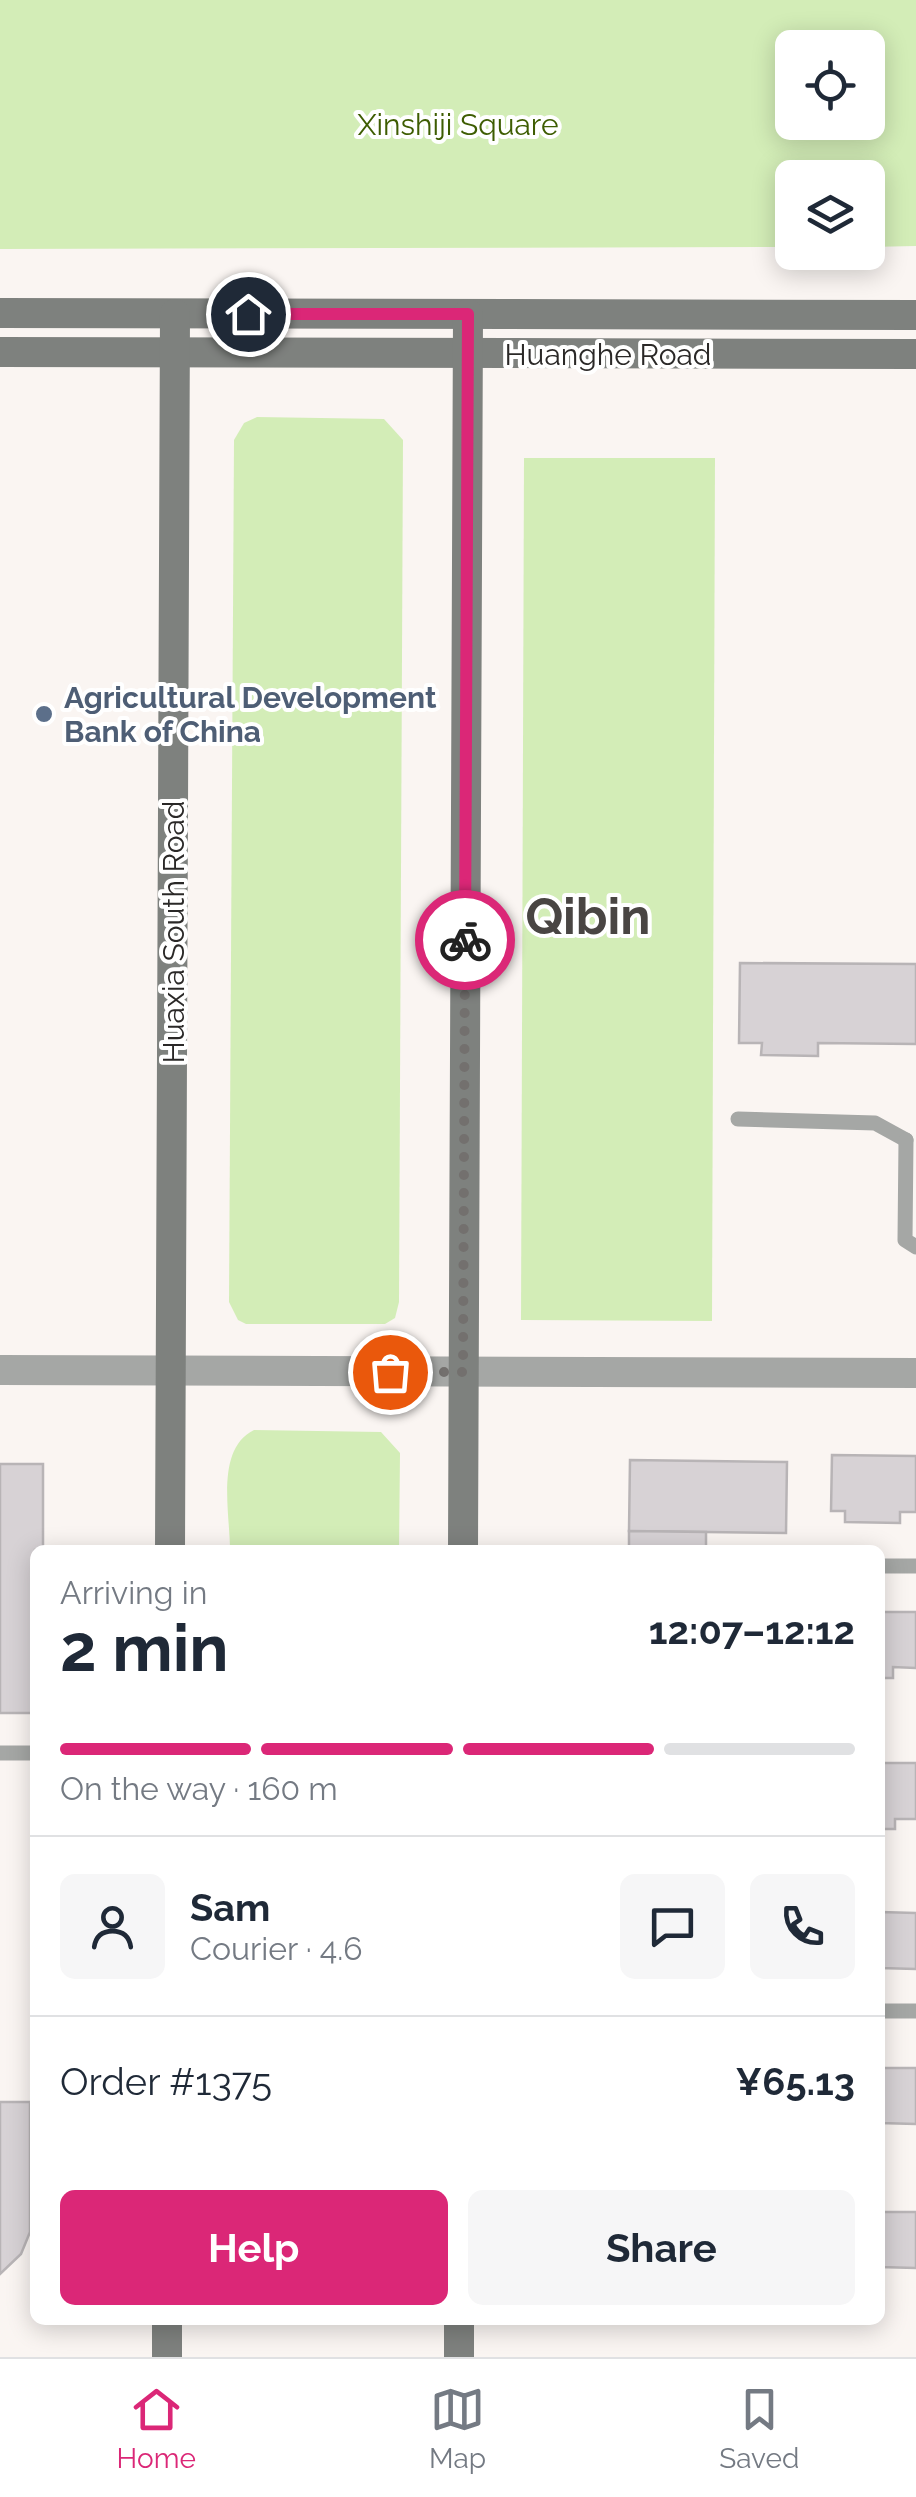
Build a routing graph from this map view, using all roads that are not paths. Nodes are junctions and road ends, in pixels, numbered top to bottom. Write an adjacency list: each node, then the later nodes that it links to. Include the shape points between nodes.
1 (0, 314): 2 (street, Huanghe Road)
2 (175, 314): 3 (street, Huanghe Road); 6 (street, Huaxia South Road)
3 (468, 314): 4 (street, Huanghe Road); 7 (street)
4 (916, 315)
5 (0, 352): 6 (street, Huanghe Road)
6 (175, 353): 7 (street, Huanghe Road); 13 (street, Huaxia South Road)
7 (468, 353): 8 (street, Huanghe Road); 14 (street)
8 (916, 354)
9 (738, 1120): 10 (lane, via 875,1123)
10 (911, 1136): 11 (lane, via 904,1240)
11 (916, 1247)
12 (0, 1370): 13 (street)
13 (171, 1371): 14 (street); 16 (street, Huaxia South Road)
14 (463, 1372): 15 (street); 17 (street)
15 (916, 1374)
16 (170, 1545)
17 (462, 1545)
18 (885, 1566): 19 (lane)
19 (916, 1566)
20 (0, 1753): 21 (lane)
21 (30, 1753)
22 (885, 2010): 23 (lane)
23 (916, 2011)
24 (167, 2325): 26 (street)
25 (459, 2325): 27 (street)
26 (167, 2357)
27 (459, 2357)

